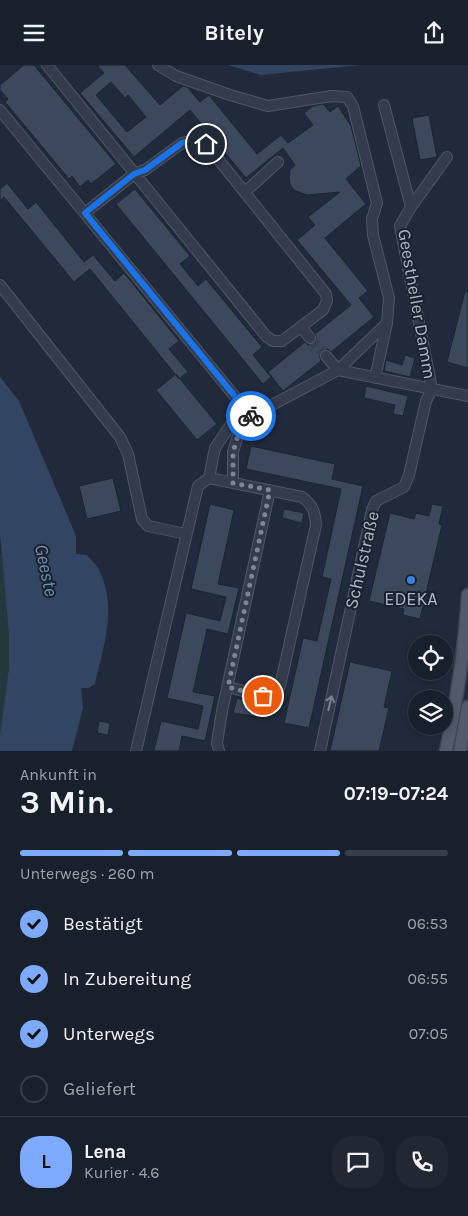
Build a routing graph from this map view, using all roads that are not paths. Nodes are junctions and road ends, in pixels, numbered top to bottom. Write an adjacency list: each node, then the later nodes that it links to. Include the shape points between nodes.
1 (47, 65): 7 (street)
2 (158, 65): 12 (street, via 176,76 268,106 332,96 347,97 354,105 377,203 372,219 373,235 389,298)
3 (384, 105): 9 (street, Geestheller Damm)
4 (0, 110): 10 (street)
5 (447, 157): 9 (street)
6 (278, 162): 8 (street)
7 (134, 174): 8 (street, via 145,170 182,143 194,140 206,144); 10 (street); 13 (street, via 266,336 273,341 282,341)
8 (244, 192): 13 (street, via 326,294 323,310)
9 (411, 207): 18 (street, Geestheller Damm, via 400,226)
10 (85, 213): 20 (street)
11 (0, 285): 24 (street, via 120,437 128,454 142,519 148,526)
12 (386, 323): 16 (street); 17 (street)
13 (301, 327): 14 (street)
14 (310, 338)
15 (326, 356): 16 (street)
16 (338, 370): 17 (street); 20 (street)
17 (375, 378): 18 (street)
18 (432, 389): 19 (street); 30 (street, Schulstraße, one-way to 18, via 372,510 376,501 404,487)
19 (468, 396)
20 (252, 416): 21 (street, via 234,420 215,448); 22 (street, via 240,429 233,452)
21 (209, 478): 22 (street); 24 (street, via 198,486)
22 (233, 483): 23 (street)
23 (270, 490): 26 (street); 26 (street, via 302,497 310,503 316,513 316,525 280,686 273,694 263,696)
24 (186, 534): 29 (street)
25 (468, 595): 31 (main road, via 458,698)
26 (228, 687): 28 (street)
27 (468, 707): 32 (main road)
28 (218, 747)
29 (136, 751)
30 (320, 751)
31 (446, 751)
32 (460, 751)

